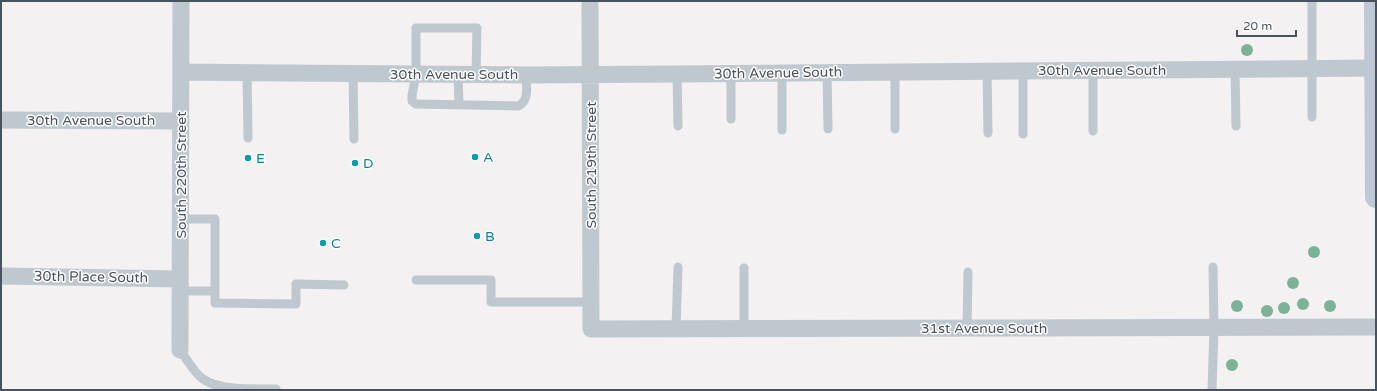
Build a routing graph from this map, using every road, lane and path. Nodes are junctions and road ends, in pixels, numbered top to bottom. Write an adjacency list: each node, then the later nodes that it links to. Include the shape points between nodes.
1 (181, 1): 11 (street, South 220th Street)
2 (590, 1): 21 (street, South 219th Street)
3 (1312, 1): 5 (lane)
4 (1376, 1): 6 (main road)
5 (1312, 68): 6 (street, 30th Avenue South); 7 (street, 30th Avenue South); 25 (lane)
6 (1375, 68): 39 (main road)
7 (1235, 69): 8 (street, 30th Avenue South); 30 (lane)
8 (1093, 70): 10 (street, 30th Avenue South); 34 (lane)
9 (987, 71): 10 (street, 30th Avenue South); 14 (street, 30th Avenue South); 35 (lane)
10 (1023, 71): 36 (lane)
11 (181, 72): 12 (street, 30th Avenue South); 28 (street, South 220th Street)
12 (247, 72): 15 (street, 30th Avenue South); 37 (lane)
13 (827, 72): 14 (street, 30th Avenue South); 16 (street, 30th Avenue South); 32 (lane)
14 (895, 72): 33 (lane)
15 (353, 73): 17 (street, 30th Avenue South); 38 (lane)
16 (782, 73): 23 (street, 30th Avenue South); 31 (lane)
17 (416, 74): 18 (street, 30th Avenue South); 19 (lane, via 416,28 477,28); 24 (lane, via 412,101 416,104)
18 (458, 74): 19 (street, 30th Avenue South); 24 (lane)
19 (476, 74): 20 (street, 30th Avenue South)
20 (526, 74): 21 (street, 30th Avenue South); 24 (lane, via 526,98 523,104)
21 (591, 74): 22 (street, 30th Avenue South); 50 (street, South 219th Street)
22 (677, 74): 23 (street, 30th Avenue South); 29 (lane)
23 (731, 74): 26 (lane)
24 (459, 105)
25 (1312, 116)
26 (731, 118)
27 (1, 120): 28 (street, 30th Avenue South)
28 (181, 121): 40 (street, South 220th Street)
29 (678, 126)
30 (1236, 126)
31 (782, 130)
32 (828, 130)
33 (896, 130)
34 (1093, 131)
35 (988, 133)
36 (1023, 134)
37 (248, 138)
38 (354, 139)
39 (1376, 197)
40 (180, 219): 47 (street, South 220th Street); 49 (lane, via 215,219)
41 (678, 267): 56 (lane)
42 (1213, 267): 51 (lane)
43 (744, 268): 53 (lane)
44 (968, 272): 54 (lane)
45 (1, 276): 47 (street, 30th Place South)
46 (416, 280): 50 (lane, via 491,280 491,302)
47 (180, 285): 49 (lane); 57 (street, South 220th Street)
48 (344, 285): 49 (lane, via 296,284 296,304 215,303)
49 (215, 291)
50 (591, 302): 55 (street, South 219th Street)
51 (1214, 327): 52 (street, 31st Avenue South); 54 (street, 31st Avenue South); 59 (lane)
52 (1376, 327)
53 (744, 328): 54 (street, 31st Avenue South); 56 (street, 31st Avenue South)
54 (967, 328)
55 (591, 329): 56 (street, 31st Avenue South)
56 (676, 329)
57 (180, 350): 58 (lane, via 202,379 230,389)
58 (276, 390)
59 (1212, 390)

